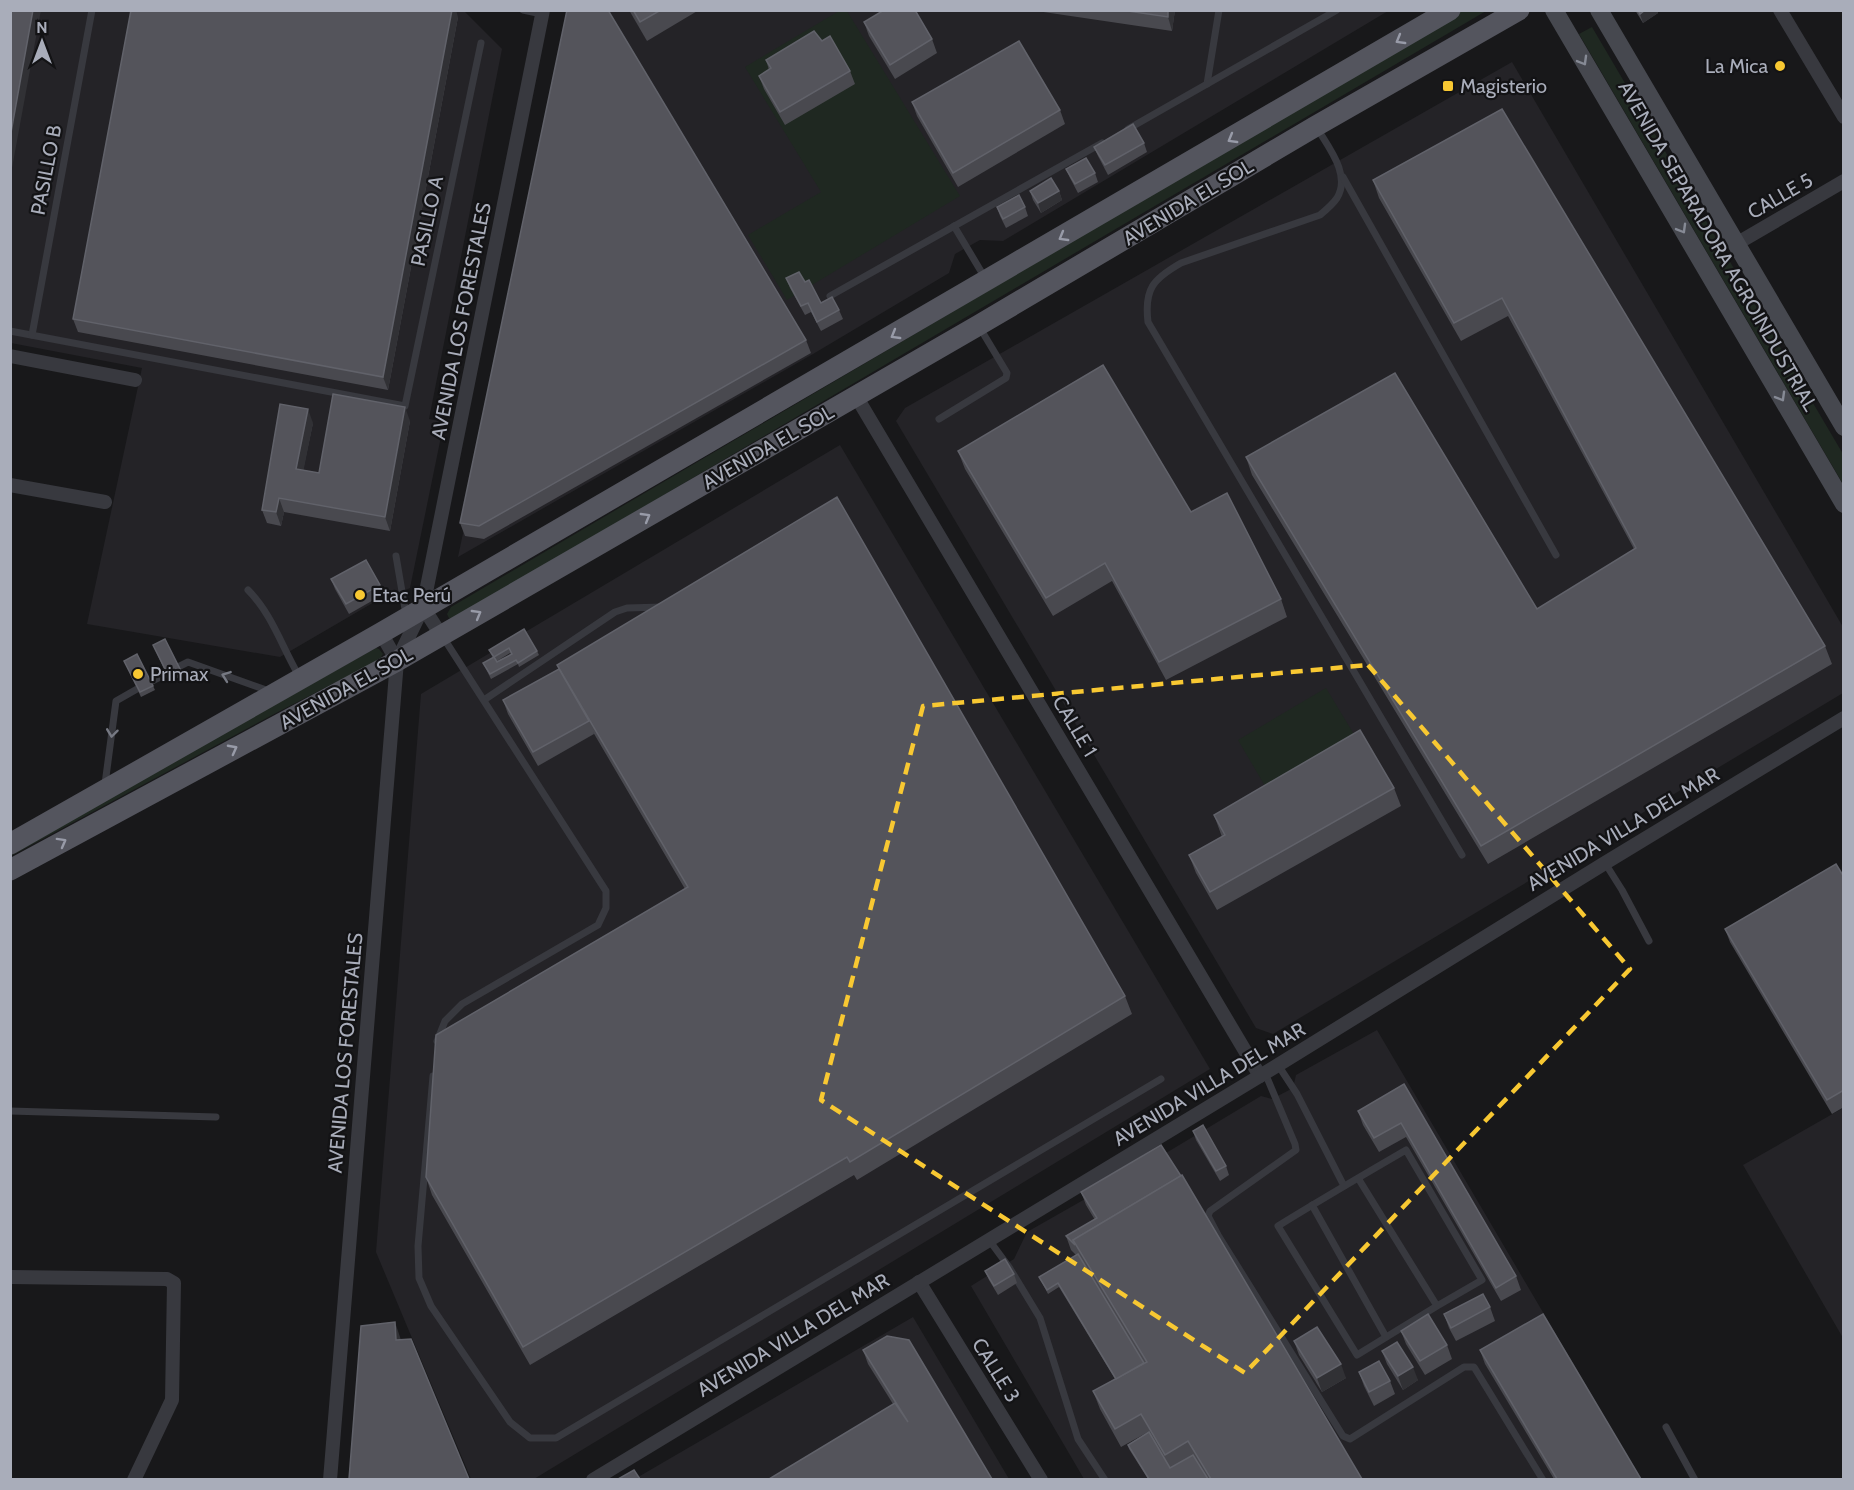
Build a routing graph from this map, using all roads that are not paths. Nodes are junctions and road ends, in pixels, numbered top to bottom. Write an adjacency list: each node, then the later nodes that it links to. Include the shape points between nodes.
1 (92, 10): 25 (lane, PASILLO B)
2 (523, 10): 9 (lane)
3 (1219, 10): 12 (lane)
4 (1337, 10): 12 (lane)
5 (1519, 10): 14 (main road, AVENIDA EL SOL)
6 (1554, 10): 33 (street, AVENIDA SEPARADORA AGROINDUSTRIAL, one-way to 33)
7 (1599, 10): 20 (street, AVENIDA SEPARADORA AGROINDUSTRIAL)
8 (1780, 10): 13 (street)
9 (542, 12): 38 (street, AVENIDA LOS FORESTALES)
10 (1441, 13): 21 (main road, AVENIDA EL SOL, one-way to 21)
11 (481, 43): 25 (lane, PASILLO A, via 405,406)
12 (1207, 84): 15 (lane)
13 (1844, 117)
14 (1316, 126): 17 (lane); 23 (main road, AVENIDA EL SOL)
15 (1116, 135)
16 (1106, 141): 19 (lane)
17 (1341, 175): 34 (lane); 52 (lane, via 1336,200 1320,215 1181,263 1163,274 1150,290 1146,303 1148,322)
18 (1844, 181): 20 (street, CALLE 5)
19 (954, 226): 21 (lane); 22 (lane)
20 (1736, 244): 30 (street, AVENIDA SEPARADORA AGROINDUSTRIAL)
21 (987, 281): 38 (main road, AVENIDA EL SOL, one-way to 38)
22 (830, 296)
23 (979, 325): 28 (main road, AVENIDA EL SOL); 29 (lane, via 1007,373 1006,378)
24 (10, 332): 25 (lane)
25 (32, 335)
26 (10, 356): 27 (street)
27 (135, 380)
28 (856, 396): 40 (main road, AVENIDA EL SOL, one-way to 28); 58 (street, CALLE 1)
29 (939, 418)
30 (1844, 427)
31 (10, 486): 32 (street)
32 (105, 502)
33 (1844, 504)
34 (1556, 555)
35 (396, 556): 38 (lane)
36 (248, 590): 44 (lane, via 260,602)
37 (667, 607): 48 (lane, via 615,612)
38 (415, 612): 39 (main road, AVENIDA EL SOL); 40 (street); 41 (street, AVENIDA LOS FORESTALES)
39 (381, 633): 41 (street); 44 (main road, AVENIDA EL SOL)
40 (441, 635): 41 (main road, AVENIDA EL SOL); 48 (lane)
41 (397, 661): 54 (main road, AVENIDA EL SOL, one-way to 41); 72 (street, AVENIDA LOS FORESTALES)
42 (178, 667): 47 (lane, one-way to 42, via 188,662)
43 (166, 674): 45 (lane)
44 (300, 678): 47 (main road, AVENIDA EL SOL)
45 (150, 682)
46 (137, 689): 50 (lane, one-way to 50, via 116,701)
47 (274, 693): 50 (main road, AVENIDA EL SOL)
48 (484, 700): 56 (lane, via 606,891 606,908 598,925 462,1004 445,1021)
49 (1844, 718): 53 (street, AVENIDA VILLA DEL MAR)
50 (105, 789): 51 (main road, AVENIDA EL SOL)
51 (10, 844)
52 (1462, 855)
53 (1605, 862): 55 (lane); 58 (street, AVENIDA VILLA DEL MAR)
54 (10, 870)
55 (1649, 941)
56 (436, 1044)
57 (434, 1067): 59 (lane, via 418,1245 419,1278 430,1306 510,1422 530,1438 556,1438)
58 (1268, 1071): 63 (lane, via 1297,1094); 65 (street, AVENIDA VILLA DEL MAR); 76 (lane, via 1296,1150 1210,1210 1208,1216 1342,1436 1350,1439 1464,1368 1474,1367)
59 (1161, 1079)
60 (10, 1111): 61 (lane)
61 (216, 1117)
62 (1358, 1178): 63 (lane); 68 (lane); 68 (lane, via 1406,1150 1482,1280)
63 (1344, 1186): 64 (lane)
64 (1312, 1205): 69 (lane); 69 (lane, via 1278,1226 1357,1355)
65 (989, 1240): 67 (street, AVENIDA VILLA DEL MAR); 75 (lane, via 1040,1318 1078,1439)
66 (10, 1276): 71 (street, via 167,1279 174,1283 172,1400)
67 (919, 1282): 73 (street, AVENIDA VILLA DEL MAR); 74 (street, CALLE 3)
68 (1437, 1306): 69 (lane)
69 (1386, 1337)
70 (1666, 1427): 77 (lane)
71 (134, 1479)
72 (330, 1479)
73 (593, 1479)
74 (1041, 1479)
75 (1105, 1479)
76 (1543, 1479)
77 (1695, 1479)

